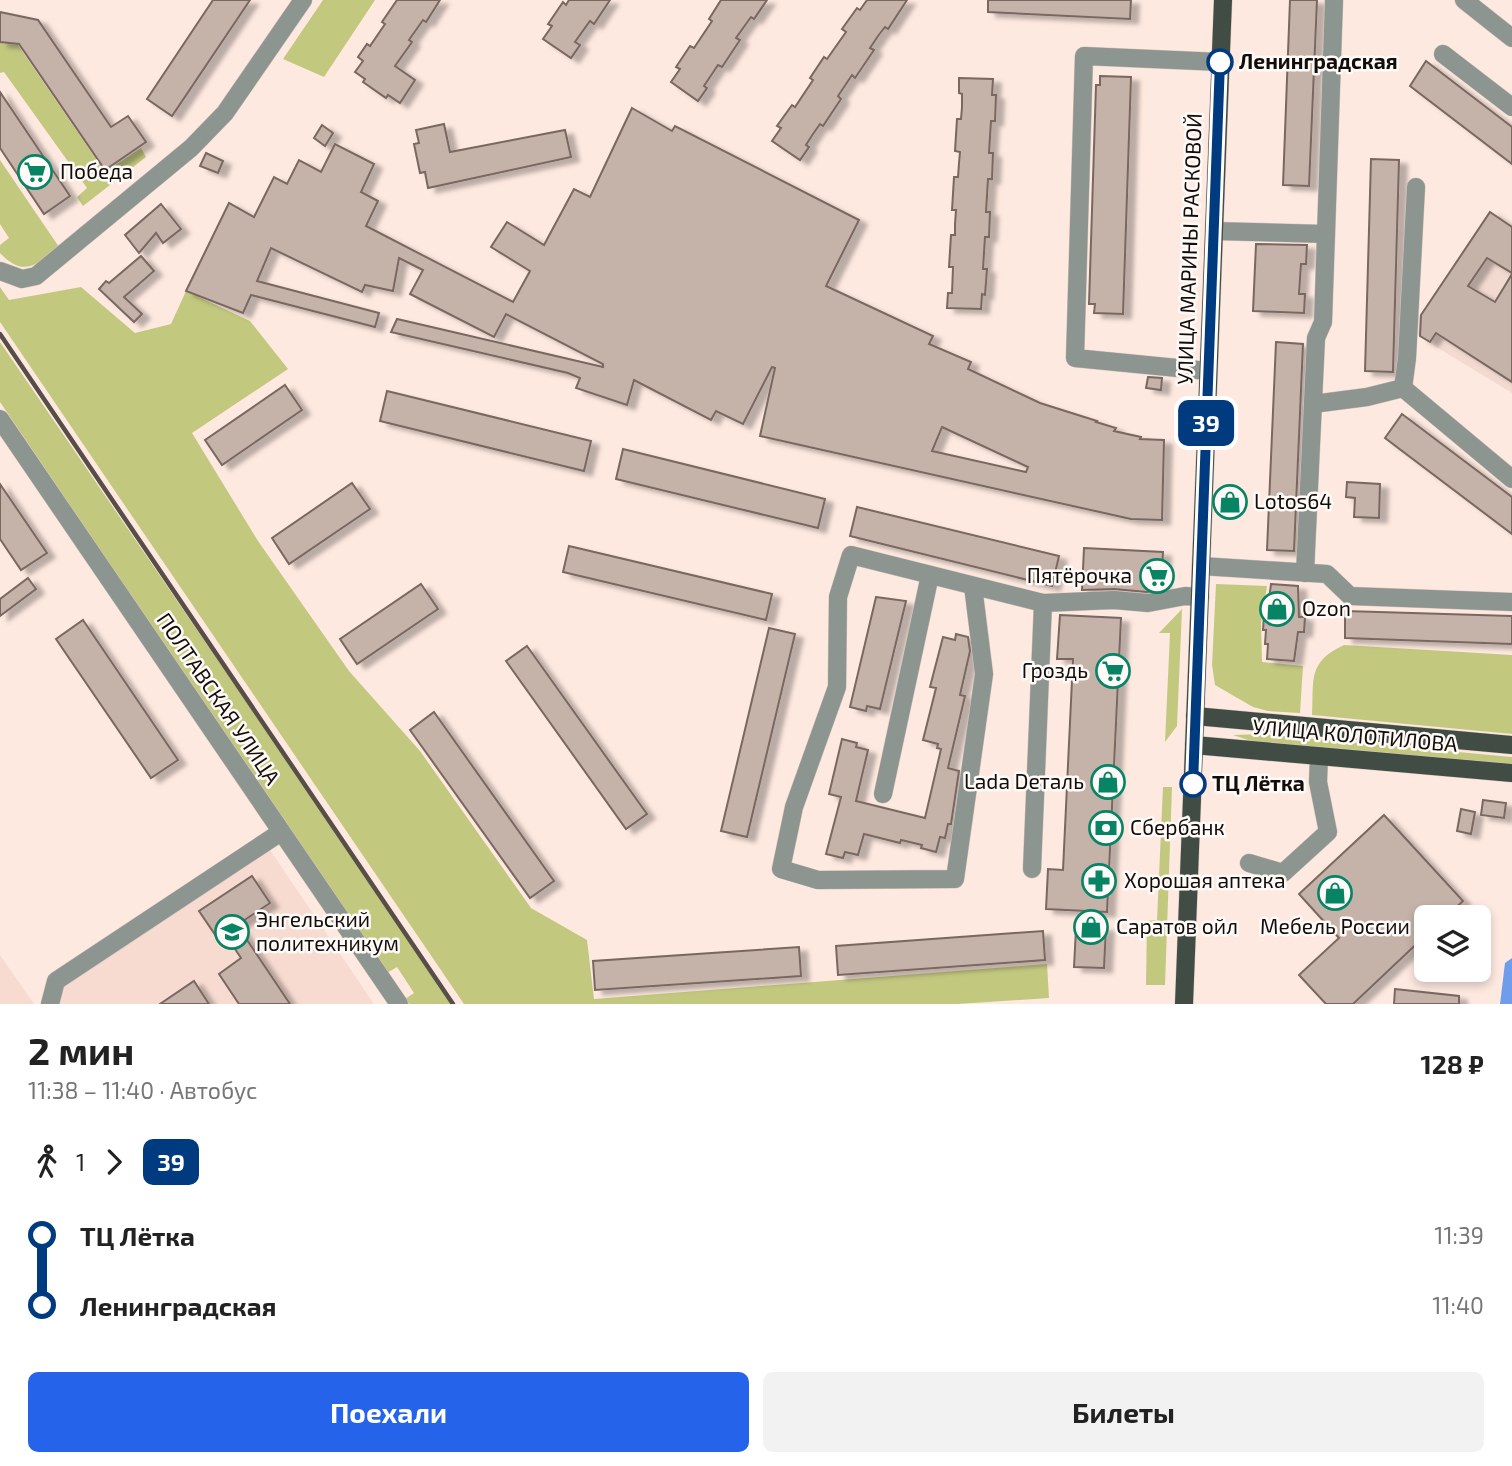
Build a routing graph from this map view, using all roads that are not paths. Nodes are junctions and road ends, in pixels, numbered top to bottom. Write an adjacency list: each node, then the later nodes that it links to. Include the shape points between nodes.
1 (303, 0): 12 (street, via 225,113 191,148 36,276 22,279)
2 (1223, 0): 7 (main road, УЛИЦА МАРИНЫ РАСКОВОЙ)
3 (1334, 0): 11 (street)
4 (1464, 0): 5 (street)
5 (1512, 38)
6 (1443, 54): 8 (street)
7 (1220, 62): 10 (main road, УЛИЦА МАРИНЫ РАСКОВОЙ); 13 (street, via 1084,56 1075,358)
8 (1512, 107)
9 (1416, 187): 14 (street)
10 (1214, 231): 11 (street); 13 (main road, УЛИЦА МАРИНЫ РАСКОВОЙ)
11 (1326, 234): 15 (street, via 1323,322 1316,338)
12 (0, 271)
13 (1208, 371): 18 (main road, УЛИЦА МАРИНЫ РАСКОВОЙ)
14 (1403, 388): 15 (street); 17 (street)
15 (1313, 404): 19 (street)
16 (0, 419): 31 (street, ПОЛТАВСКАЯ УЛИЦА)
17 (1512, 479)
18 (1201, 566): 19 (street); 22 (main road, УЛИЦА МАРИНЫ РАСКОВОЙ)
19 (1305, 573): 24 (street, via 1328,574 1350,596)
20 (930, 575): 21 (street); 21 (street, via 851,555 838,597 837,687 794,807 781,869 818,880 955,879 984,674); 30 (street)
21 (974, 586): 23 (street)
22 (1200, 597): 23 (street, via 1148,603); 25 (main road, УЛИЦА МАРИНЫ РАСКОВОЙ)
23 (1043, 603): 33 (street)
24 (1512, 603)
25 (1195, 716): 26 (main road, УЛИЦА МАРИНЫ РАСКОВОЙ); 27 (main road, УЛИЦА КОЛОТИЛОВА)
26 (1194, 745): 28 (main road, УЛИЦА КОЛОТИЛОВА); 36 (main road, УЛИЦА МАРИНЫ РАСКОВОЙ)
27 (1512, 745)
28 (1319, 756): 29 (main road, УЛИЦА КОЛОТИЛОВА); 32 (street, via 1318,782 1328,832 1283,873)
29 (1512, 773)
30 (883, 794)
31 (281, 832): 34 (street, via 56,981); 35 (street, ПОЛТАВСКАЯ УЛИЦА)
32 (1250, 863)
33 (1032, 870)
34 (50, 1004)
35 (399, 1004)
36 (1184, 1004)

